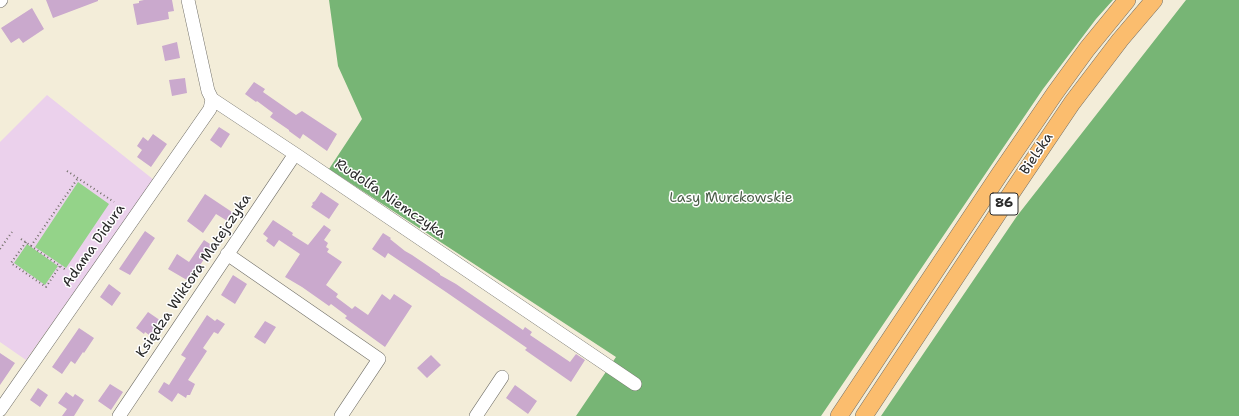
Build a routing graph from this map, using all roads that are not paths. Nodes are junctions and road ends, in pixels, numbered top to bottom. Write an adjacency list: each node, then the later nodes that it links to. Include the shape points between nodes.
1 (188, 0): 4 (street, via 208,91)
2 (1127, 0): 13 (main road, Bielska / 86, via 1055,93)
3 (1154, 0): 14 (main road, Bielska / 86, via 1107,56 1059,122)
4 (212, 99): 5 (street, Rudolfa Niemczyka); 9 (street, Adama Didura, via 210,109)
5 (295, 154): 6 (street, Księdza Wiktora Matejczyka); 8 (street, Rudolfa Niemczyka)
6 (227, 254): 10 (street, Księdza Wiktora Matejczyka); 11 (street, via 379,359)
7 (502, 377): 12 (street)
8 (635, 384)
9 (0, 410)
10 (119, 416)
11 (341, 416)
12 (476, 416)
13 (839, 416)
14 (864, 416)

